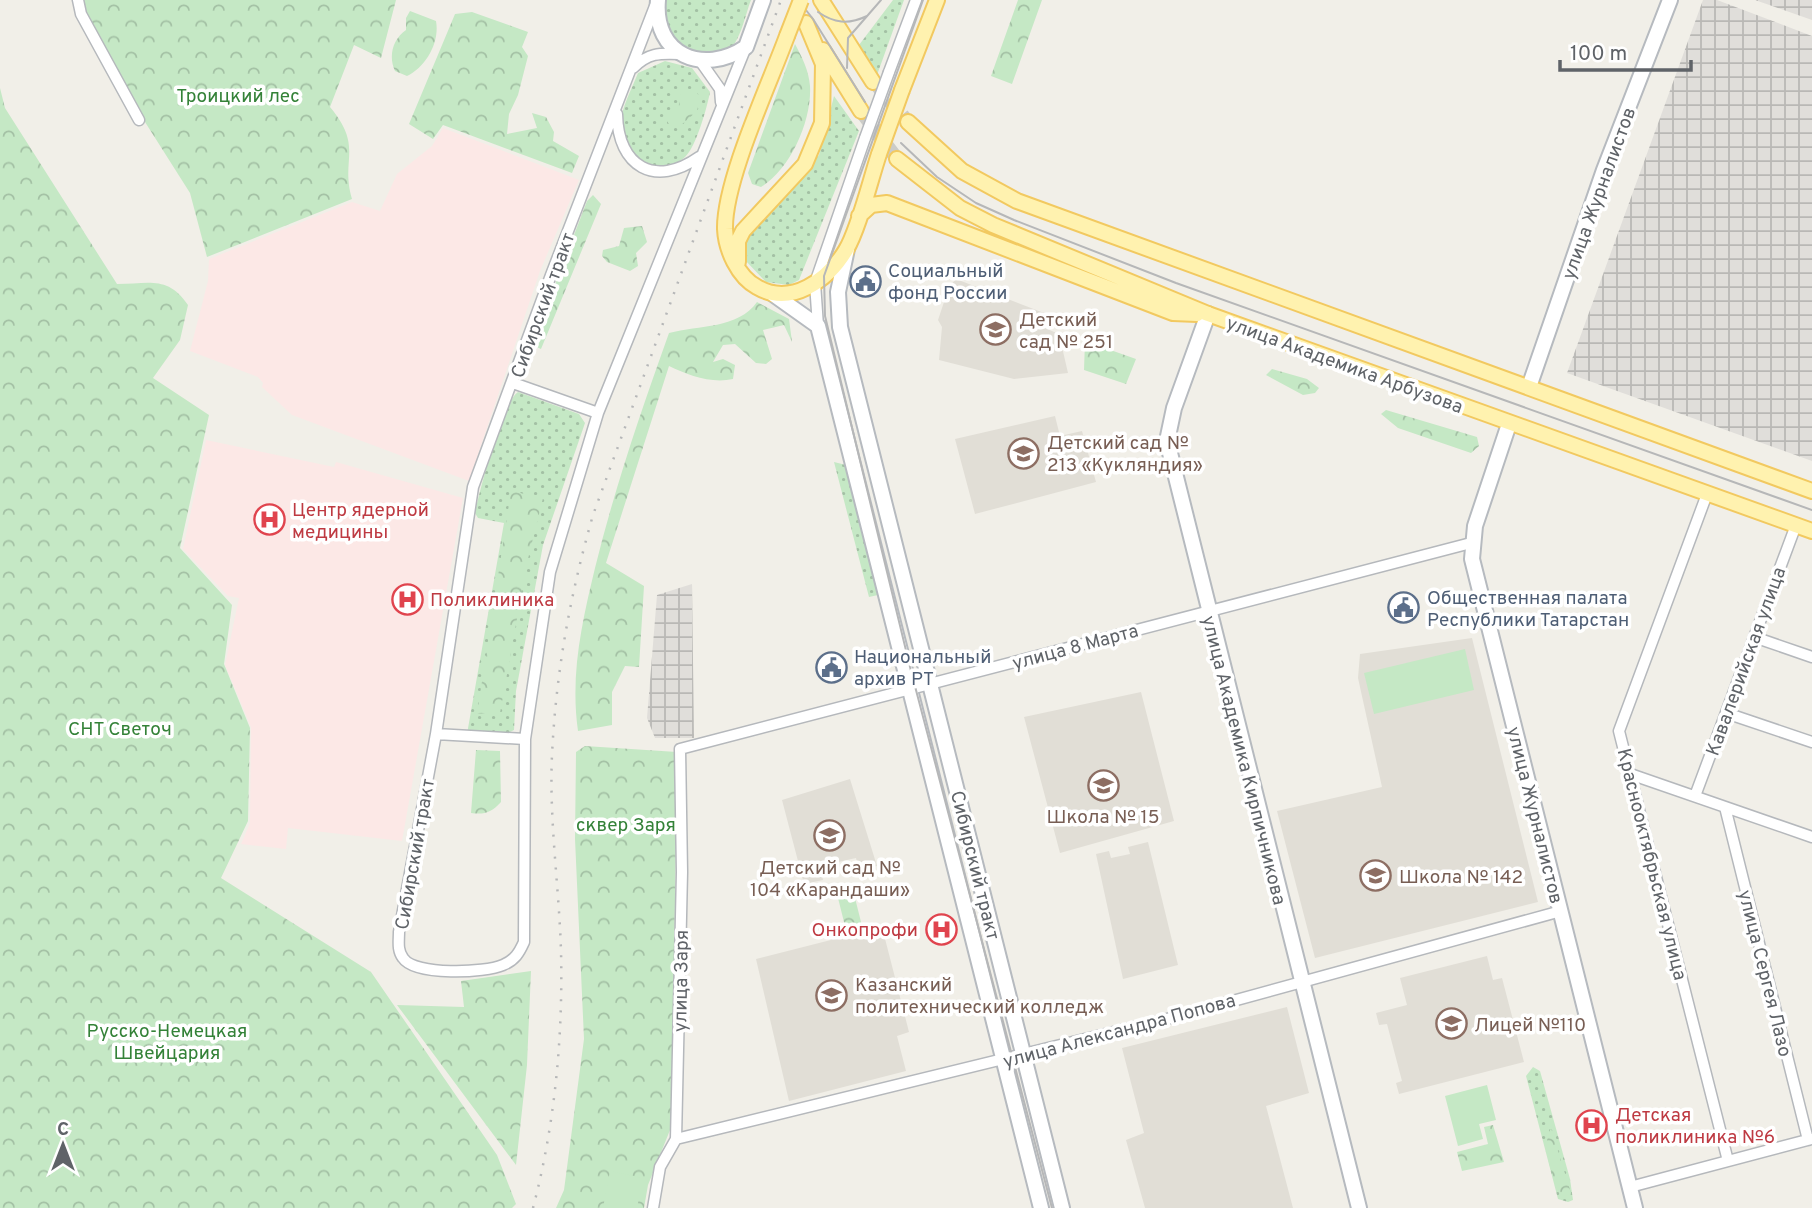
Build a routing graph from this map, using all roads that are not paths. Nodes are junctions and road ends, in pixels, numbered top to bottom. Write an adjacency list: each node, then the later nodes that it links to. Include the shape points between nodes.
1 (78, 0): 19 (street, via 81,14)
2 (788, 0): 10 (main road)
3 (801, 0): 25 (main road, bridge, via 726,209 727,244)
4 (821, 0): 15 (main road)
5 (916, 0): 26 (street, Сибирский тракт, bridge)
6 (937, 0): 23 (main road, Сибирский тракт, bridge)
7 (1670, 0): 31 (street, улица Журналистов, via 1604,170)
8 (657, 1): 12 (street, Сибирский тракт, via 662,31); 14 (street, Сибирский тракт)
9 (762, 4): 11 (street)
10 (806, 23): 18 (main road); 25 (main road, via 823,64 822,123 805,164 743,231)
11 (746, 47): 13 (street, via 721,61); 16 (street, Сибирский тракт)
12 (680, 54): 13 (street); 14 (street, via 645,56)
13 (701, 62): 16 (street, via 720,89)
14 (631, 70): 17 (street, Сибирский тракт)
15 (873, 82)
16 (722, 106): 21 (street, Сибирский тракт)
17 (617, 107): 21 (street, via 621,145 640,167 669,172); 30 (street, Сибирский тракт)
18 (861, 111)
19 (139, 120)
20 (908, 122): 31 (main road, via 962,171 1017,201)
21 (699, 157): 32 (street, Сибирский тракт)
22 (897, 159): 28 (main road, улица Академика Арбузова, via 949,201 982,219)
23 (858, 217): 24 (main road, Сибирский тракт); 28 (main road, via 879,201 887,203 1173,313)
24 (847, 249): 26 (main road); 42 (street, Сибирский тракт, via 838,292 840,327)
25 (739, 268): 27 (main road, via 751,284)
26 (815, 284): 27 (main road); 29 (street, Сибирский тракт)
27 (772, 295): 29 (street)
28 (1208, 314): 33 (main road, улица Академика Арбузова); 39 (street, улица Академика Кирпичникова, via 1167,441)
29 (818, 326): 43 (street, Сибирский тракт)
30 (513, 383): 32 (street); 45 (street, Сибирский тракт, via 474,488)
31 (1529, 387): 34 (main road)
32 (598, 413): 46 (street, Сибирский тракт, via 550,572)
33 (1509, 424): 35 (main road, улица Академика Арбузова); 38 (street, улица Журналистов)
34 (1812, 491)
35 (1707, 494): 36 (main road, улица Академика Арбузова); 49 (street, Краснооктябрьская улица, via 1619,731)
36 (1796, 526): 37 (main road, улица Академика Арбузова); 40 (street, Кавалерийская улица)
37 (1812, 531)
38 (1471, 543): 39 (street, улица 8 Марта); 53 (street, улица Журналистов, via 1485,617)
39 (1208, 611): 42 (street, улица 8 Марта); 54 (street, улица Академика Кирпичникова)
40 (1754, 637): 41 (street); 44 (street, Кавалерийская улица)
41 (1812, 657)
42 (931, 684): 43 (street, улица 8 Марта); 55 (street, Сибирский тракт)
43 (909, 689): 48 (street, улица 8 Марта); 56 (street, Сибирский тракт)
44 (1726, 713): 47 (street); 50 (street, Кавалерийская улица)
45 (436, 734): 46 (street); 46 (street, Сибирский тракт, via 398,947 411,965 451,972 501,966 517,956 526,928)
46 (525, 739)
47 (1812, 743)
48 (680, 749): 57 (street, улица Заря)
49 (1630, 774): 50 (street); 59 (street, Краснооктябрьская улица)
50 (1695, 796): 51 (street)
51 (1725, 807): 52 (street); 58 (street, улица Сергея Лазо)
52 (1812, 837)
53 (1561, 911): 54 (street, улица Александра Попова); 60 (street, улица Журналистов)
54 (1300, 981): 55 (street, улица Александра Попова); 64 (street, улица Академика Кирпичникова)
55 (1023, 1055): 56 (street, улица Александра Попова); 63 (street, Сибирский тракт)
56 (1005, 1060): 57 (street, улица Александра Попова); 62 (street, Сибирский тракт)
57 (676, 1139): 61 (street, улица Заря, via 660,1167)
58 (1810, 1139): 59 (street)
59 (1728, 1161): 60 (street)
60 (1630, 1186): 65 (street, улица Журналистов)
61 (653, 1208)
62 (1041, 1208)
63 (1062, 1208)
64 (1359, 1208)
65 (1635, 1208)

